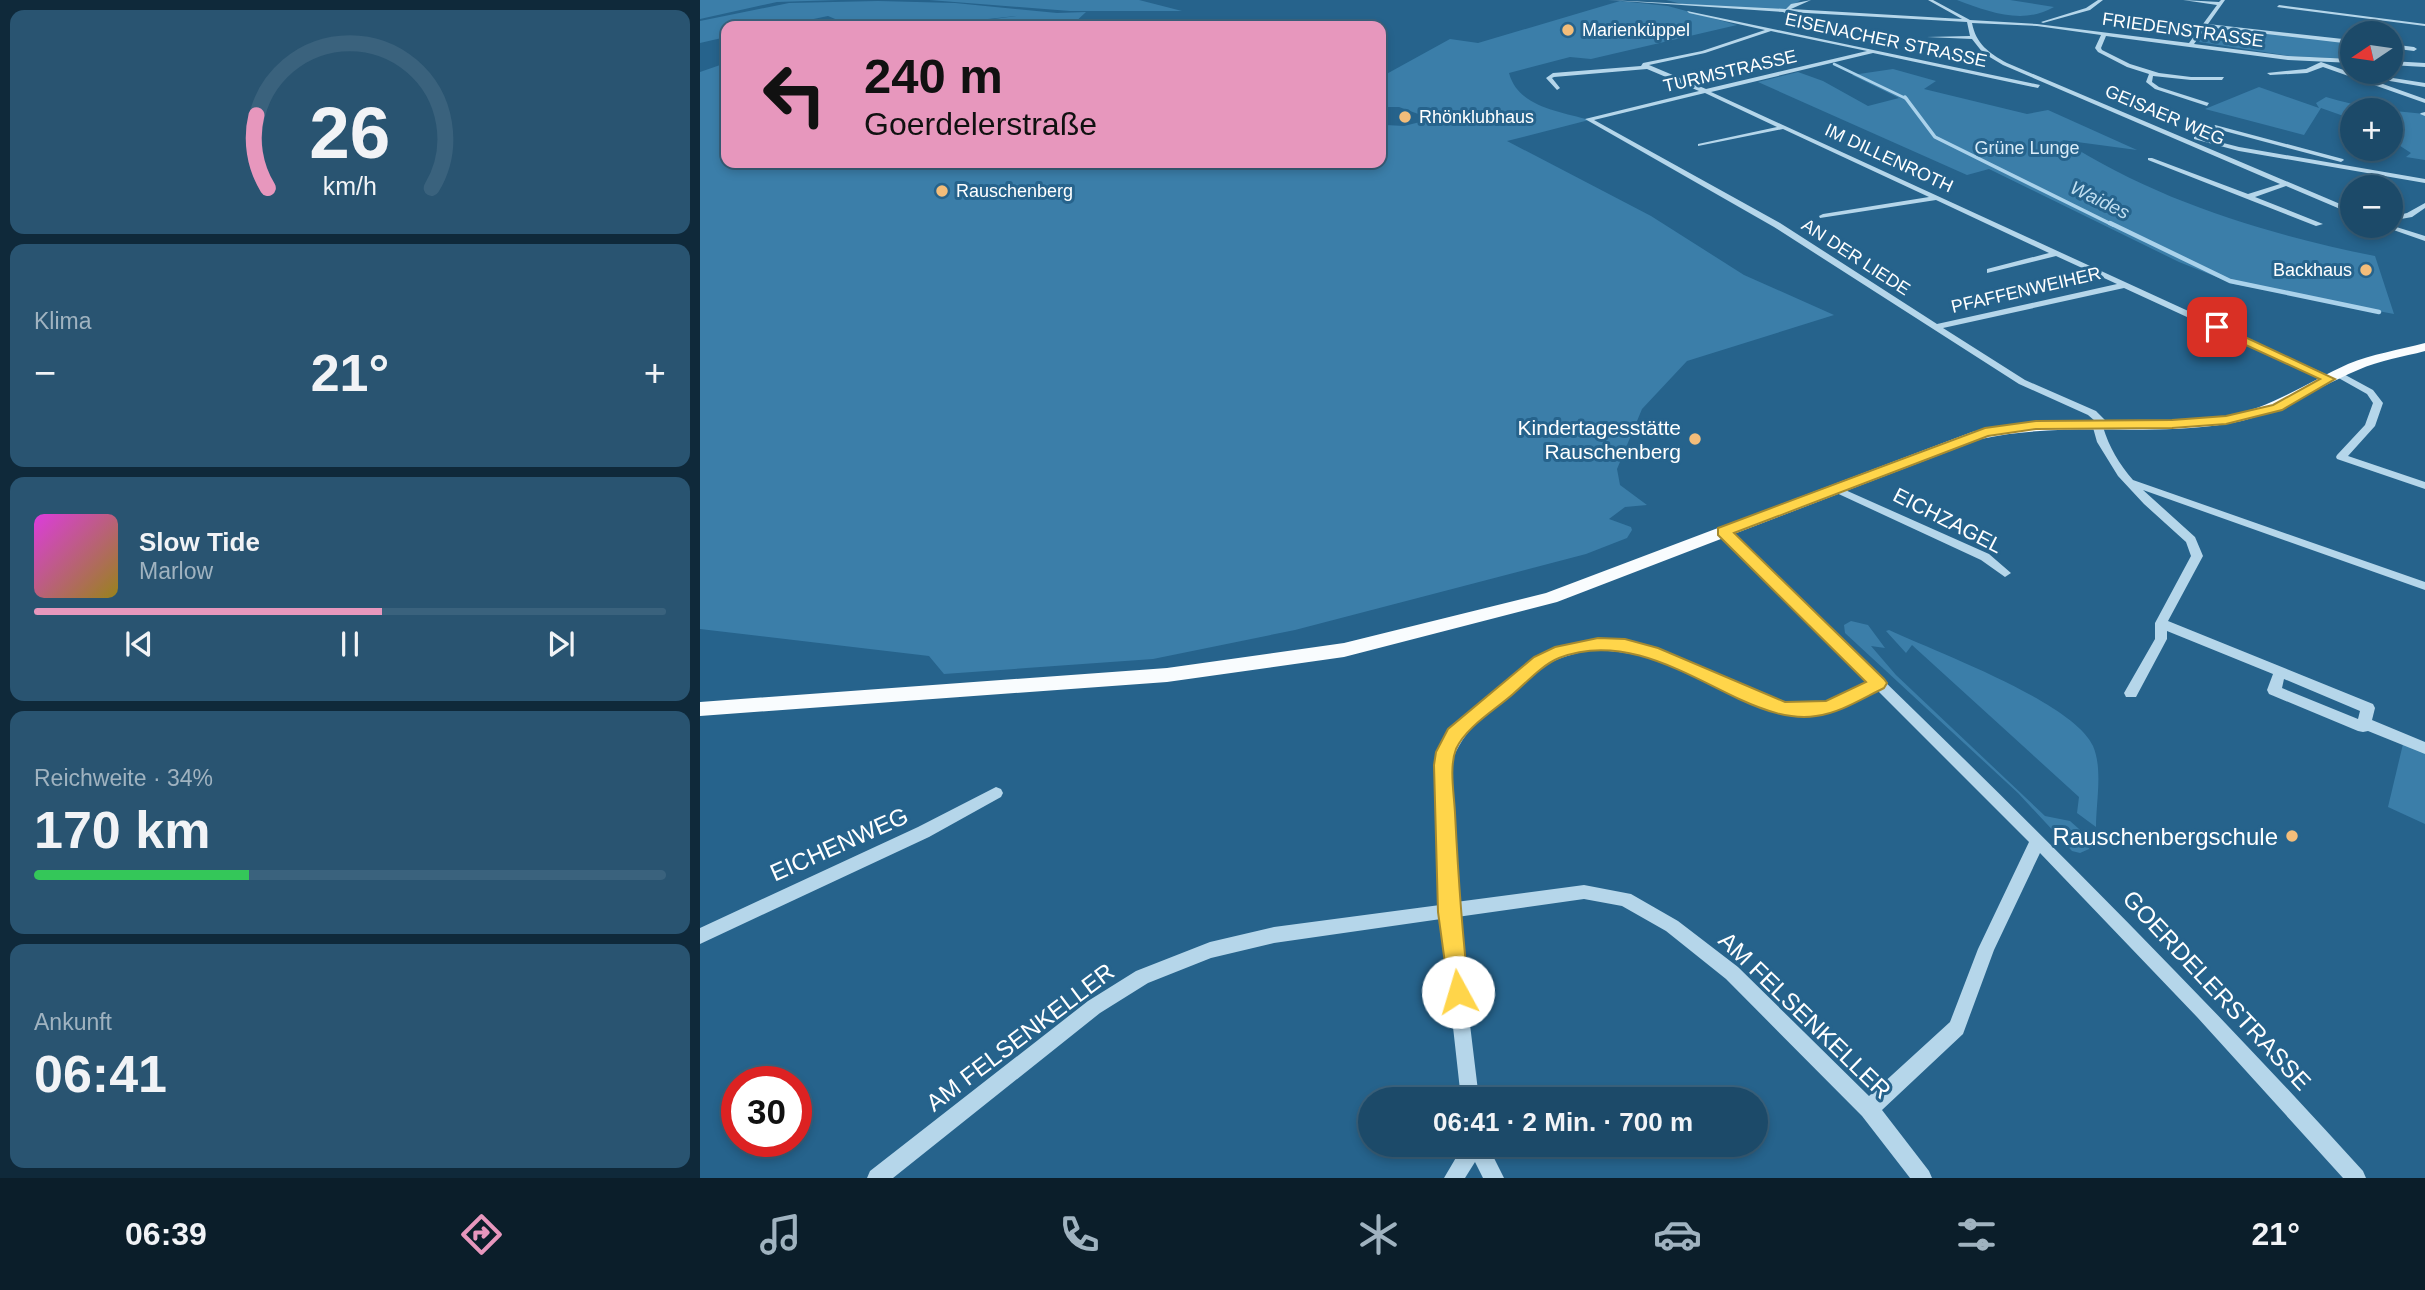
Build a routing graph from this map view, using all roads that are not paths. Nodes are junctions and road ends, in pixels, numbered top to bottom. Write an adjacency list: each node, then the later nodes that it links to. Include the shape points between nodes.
1 (1611, 0): 7 (street)
2 (1809, 0): 9 (street)
3 (1930, 0): 10 (street)
4 (2101, 0): 11 (street, via 2088,9)
5 (2185, 0): 6 (street)
6 (2221, 2): 12 (street)
7 (1675, 5): 9 (street, FRIEDENSTRASSE); 14 (street, EISENACHER STRASSE)
8 (2279, 6): 13 (street)
9 (1785, 12): 10 (street, FRIEDENSTRASSE)
10 (1969, 21): 11 (street, FRIEDENSTRASSE); 17 (street)
11 (2036, 25): 15 (street, FRIEDENSTRASSE)
12 (2206, 25): 18 (street); 19 (street)
13 (2425, 25)
14 (1769, 30): 23 (street, EISENACHER STRASSE); 29 (street, via 1703,52 1643,65)
15 (2104, 33): 19 (street, FRIEDENSTRASSE); 32 (street, via 2100,51)
16 (1930, 37): 17 (street)
17 (1971, 38): 34 (street, GEISAER WEG, via 1991,56)
18 (2340, 41)
19 (2191, 44): 24 (street, FRIEDENSTRASSE)
20 (2422, 44): 22 (street)
21 (2403, 48): 22 (street)
22 (2414, 49): 28 (street)
23 (1879, 50): 34 (street, EISENACHER STRASSE, via 2042,87); 37 (street, TURMSTRASSE)
24 (2314, 60): 25 (street, FRIEDENSTRASSE); 27 (street)
25 (2340, 61)
26 (2403, 64): 28 (street)
27 (2323, 65): 30 (street); 31 (street, via 2307,71)
28 (2424, 65)
29 (1646, 67): 36 (street, via 1553,75 1549,78); 37 (street)
30 (2338, 71): 35 (street); 38 (street)
31 (2270, 73)
32 (2156, 74): 33 (street, via 2193,80); 39 (street, via 2149,82 2157,88)
33 (2222, 78)
34 (2052, 85): 43 (street, GEISAER WEG)
35 (2425, 85)
36 (1557, 88)
37 (1707, 92): 40 (street, TURMSTRASSE); 41 (street, IM DILLENROTH)
38 (2425, 101)
39 (2207, 104)
40 (1588, 119): 61 (street, AN DER LIEDE, via 1777,225)
41 (1784, 127): 44 (street); 50 (street, IM DILLENROTH)
42 (2215, 127): 46 (street, via 2364,165)
43 (2168, 131): 46 (street, via 2239,149); 48 (street, GEISAER WEG)
44 (1700, 145)
45 (2150, 159): 49 (street)
46 (2380, 174): 47 (street)
47 (2425, 181)
48 (2283, 185): 49 (street); 52 (street, GEISAER WEG)
49 (2250, 197): 55 (street, via 2250,201)
50 (1937, 198): 53 (street); 58 (street, IM DILLENROTH)
51 (2425, 205): 54 (street)
52 (2340, 207)
53 (1824, 216)
54 (2403, 216)
55 (2319, 224)
56 (2403, 232): 57 (street)
57 (2425, 239)
58 (2057, 253): 59 (street); 60 (street, IM DILLENROTH)
59 (1990, 271)
60 (2125, 284): 61 (street, PFAFFENWEIHER); 64 (street, IM DILLENROTH)
61 (1935, 327): 65 (street, AN DER LIEDE, via 2022,382 2092,413)
62 (2418, 349): 63 (main road); 64 (main road, EICHZAGEL, via 2361,364)
63 (2425, 358)
64 (2333, 377): 65 (main road, EICHZAGEL, via 2284,405 2236,418 2191,424); 67 (street, IM DILLENROTH, via 2370,392 2378,403 2370,426 2341,457)
65 (2100, 424): 66 (street, via 2107,454); 68 (main road, EICHZAGEL, via 1985,432)
66 (2130, 481): 71 (street); 72 (street, via 2196,548 2197,556)
67 (2425, 486)
68 (1834, 488): 69 (main road, EICHZAGEL); 70 (street, EICHZAGEL, via 1984,557)
69 (1723, 532): 73 (street, GOERDELERSTRASSE); 75 (main road, EICHZAGEL, via 1552,598 1345,650 1155,676)
70 (2005, 573)
71 (2425, 586)
72 (2161, 623): 74 (street, via 2161,639); 76 (street, via 2280,672 2274,690)
73 (1878, 683): 78 (street, GOERDELERSTRASSE); 79 (street, via 1830,707 1800,710 1771,705 1640,648 1598,644 1555,653 1462,727 1446,752)
74 (2131, 693)
75 (700, 709)
76 (2425, 748)
77 (996, 793): 80 (street, EICHENWEG, via 959,815)
78 (2038, 839): 82 (street, via 1986,949 1957,1028); 89 (street, GOERDELERSTRASSE, via 2193,997)
79 (1448, 912): 81 (street); 82 (street, AM FELSENKELLER, via 1584,892 1625,899 1672,926 1732,972); 85 (street, AM FELSENKELLER, via 1275,935 1210,950 1142,977 1049,1040)
80 (700, 936)
81 (1469, 1087)
82 (1869, 1109): 88 (street, AM FELSENKELLER)
83 (1467, 1157): 86 (street)
84 (1482, 1157): 87 (street)
85 (877, 1178)
86 (1454, 1178)
87 (1494, 1178)
88 (1922, 1178)
89 (2356, 1178)

